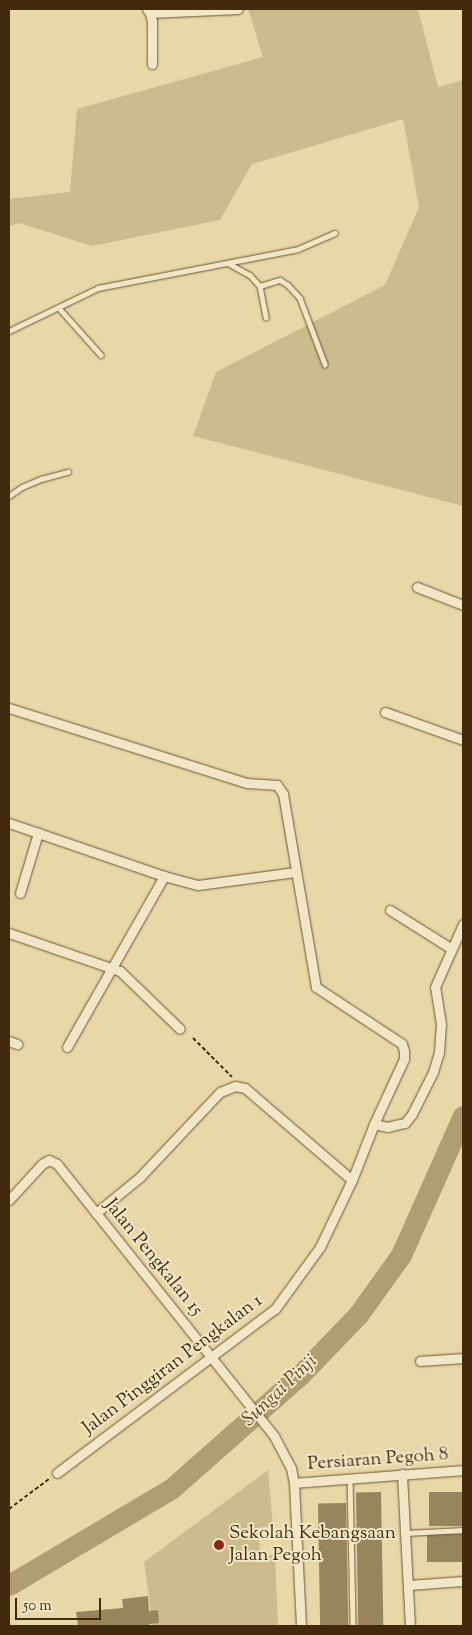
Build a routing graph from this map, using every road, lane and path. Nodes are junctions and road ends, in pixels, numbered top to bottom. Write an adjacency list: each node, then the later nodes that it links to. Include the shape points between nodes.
1 (238, 9): 2 (street)
2 (149, 11): 3 (street)
3 (152, 64)
4 (334, 233): 5 (lane, via 298,249)
5 (228, 263): 6 (lane, via 250,275); 7 (lane, via 98,288)
6 (260, 286): 8 (lane); 11 (lane, via 280,280 300,298)
7 (59, 308): 9 (lane); 10 (lane)
8 (266, 316)
9 (9, 331)
10 (101, 355)
11 (325, 364)
12 (68, 472): 13 (lane, via 40,479)
13 (9, 496)
14 (417, 586): 15 (street)
15 (463, 605)
16 (9, 708): 21 (street, Jalan Pinggiran Pengkalan 1, via 247,783 277,785 283,794)
17 (385, 712): 18 (street)
18 (463, 740)
19 (9, 823): 20 (street)
20 (38, 833): 22 (street); 23 (street)
21 (295, 872): 22 (street, via 198,885); 33 (street, Jalan Pinggiran Pengkalan 1, via 316,987 402,1044 404,1059)
22 (164, 876): 28 (street)
23 (20, 893)
24 (390, 910): 27 (street)
25 (463, 924): 27 (street)
26 (9, 933): 28 (street)
27 (452, 948): 33 (street, via 435,987 441,1024 439,1052 430,1079 404,1123 387,1127)
28 (112, 967): 29 (street); 31 (street)
29 (180, 1028)
30 (193, 1038): 32 (path, via 233,1078)
31 (67, 1047)
32 (235, 1086): 34 (street, via 245,1088); 36 (street, via 220,1092 140,1177)
33 (374, 1124): 34 (street, Jalan Pinggiran Pengkalan 1)
34 (352, 1180): 37 (street, Jalan Pinggiran Pengkalan 1, via 320,1248 275,1309)
35 (9, 1200): 36 (street, Jalan Pengkalan 15, via 49,1160 57,1164)
36 (96, 1213): 37 (street, Jalan Pengkalan 15)
37 (212, 1358): 41 (street, Jalan Pinggiran Pengkalan 1); 44 (street, Jalan Pengkalan 15, via 274,1436 291,1468)
38 (463, 1358): 39 (street)
39 (420, 1362)
40 (463, 1470): 42 (street, Persiaran Pegoh 8)
41 (57, 1473): 45 (path)
42 (402, 1474): 43 (street, Persiaran Pegoh 8); 47 (street)
43 (350, 1478): 44 (street, Persiaran Pegoh 8); 51 (lane)
44 (294, 1483): 50 (street, Jalan Pengkalan 15)
45 (9, 1508)
46 (463, 1530): 47 (lane)
47 (406, 1534): 49 (street)
48 (463, 1581): 49 (street)
49 (409, 1585): 52 (street)
50 (302, 1626)
51 (353, 1626)
52 (410, 1626)

